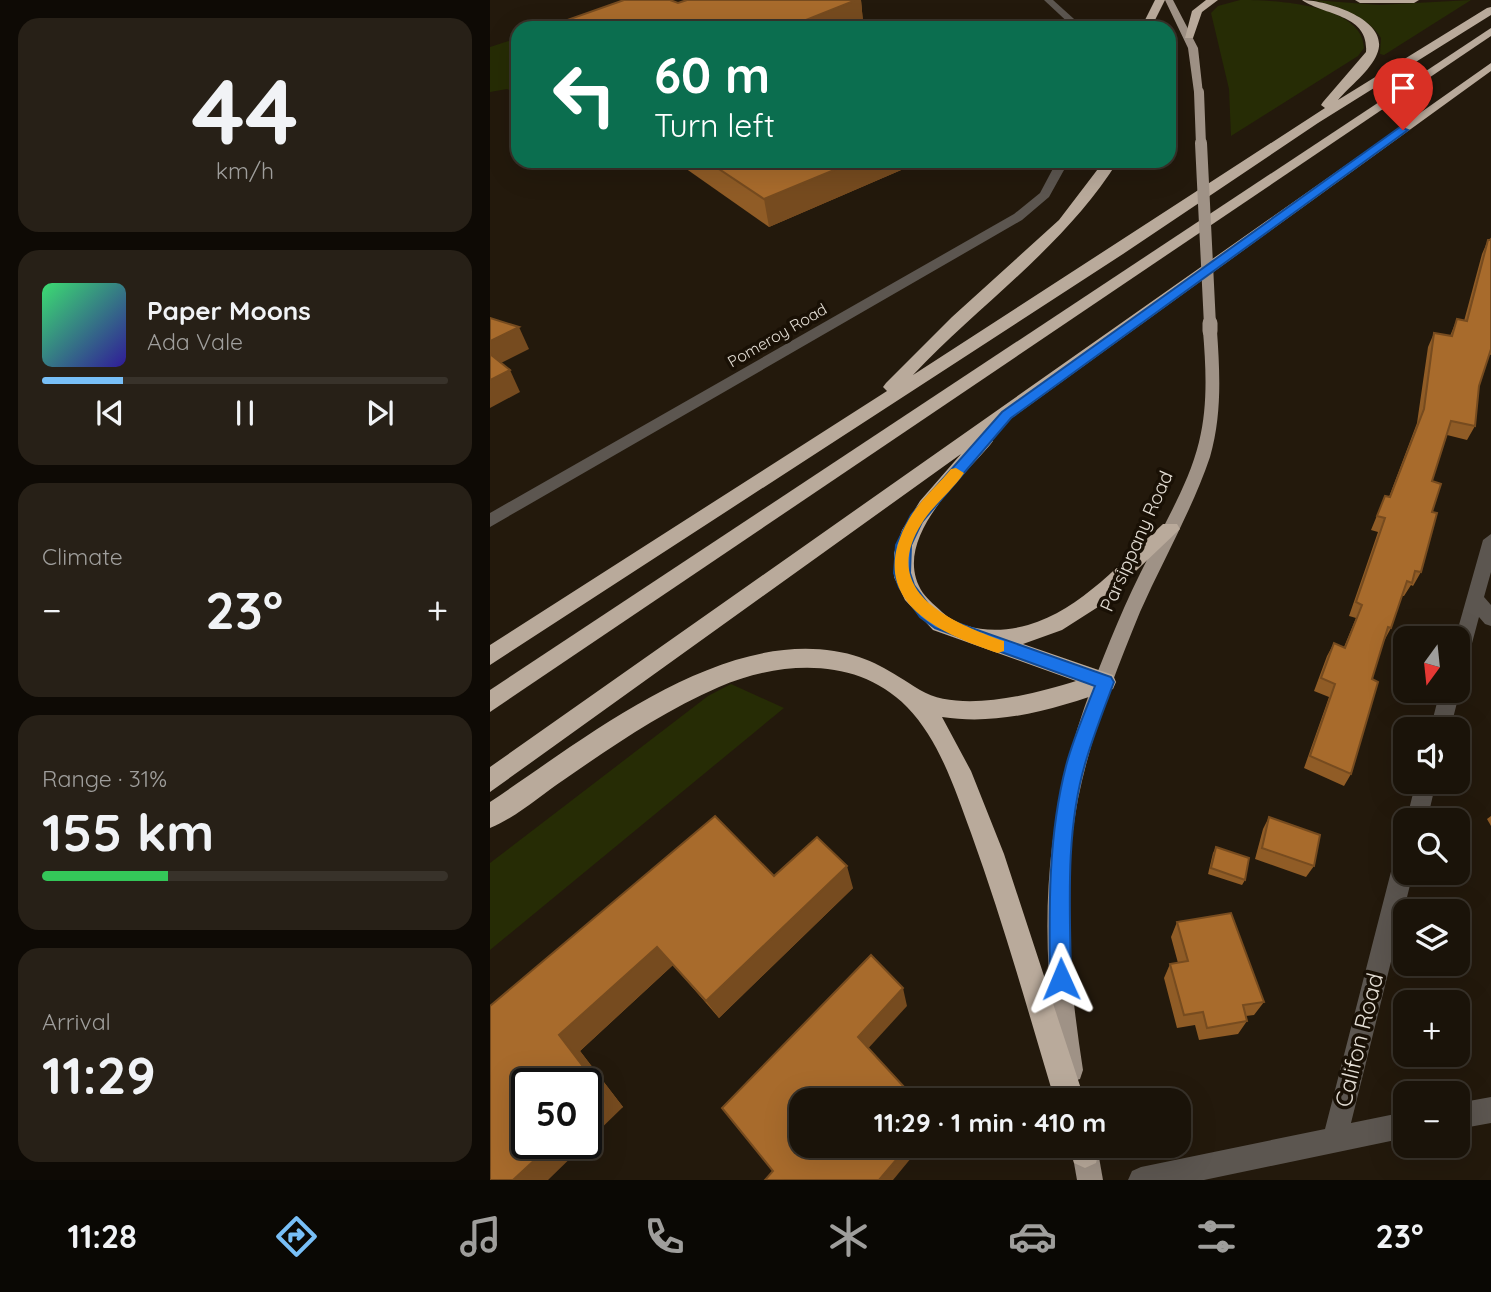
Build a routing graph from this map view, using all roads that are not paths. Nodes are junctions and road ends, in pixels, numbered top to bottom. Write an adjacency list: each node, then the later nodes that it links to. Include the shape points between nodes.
1 (1048, 0): 9 (street)
2 (1160, 0): 10 (highway)
3 (1169, 0): 12 (main road, Parsippany Road)
4 (1213, 0): 12 (highway, via 1197,11)
5 (1307, 0): 14 (highway, via 1357,20 1374,45)
6 (1360, 0): 7 (highway)
7 (1414, 0)
8 (1491, 10): 14 (highway)
9 (1071, 21)
10 (1150, 21)
11 (1491, 31): 29 (highway)
12 (1189, 36): 20 (main road, Parsippany Road, bridge, via 1199,92 1214,381 1206,444)
13 (1491, 66): 18 (highway)
14 (1314, 120): 17 (highway)
15 (1059, 168): 19 (street, Pomeroy Road, via 1045,195 1018,217)
16 (1106, 168): 17 (highway, via 1053,234 964,313)
17 (864, 415): 26 (highway)
18 (1006, 415): 25 (highway, via 916,519 903,545 902,573 914,601 941,624); 30 (highway)
19 (490, 521)
20 (1170, 530): 25 (highway, via 1098,594 1052,624 1016,636); 27 (main road, Parsippany Road)
21 (1491, 540): 22 (street)
22 (1475, 597): 23 (street); 24 (street)
23 (1491, 619)
24 (1467, 626)
25 (981, 640): 27 (highway)
26 (490, 656)
27 (1105, 682): 28 (highway, via 997,712 942,709); 34 (main road, Parsippany Road, via 1075,766 1064,826 1059,894 1061,979)
28 (914, 699): 31 (highway, via 886,678 826,659 786,659 745,667 667,700); 33 (highway, via 953,757 996,866)
29 (490, 702)
30 (490, 781)
31 (490, 816)
32 (1399, 885): 38 (street, Califon Road)
33 (1066, 1088)
34 (1074, 1088)
35 (1491, 1110): 36 (street)
36 (1470, 1114)
37 (1393, 1127): 38 (street)
38 (1335, 1138): 39 (street)
39 (1142, 1180)

